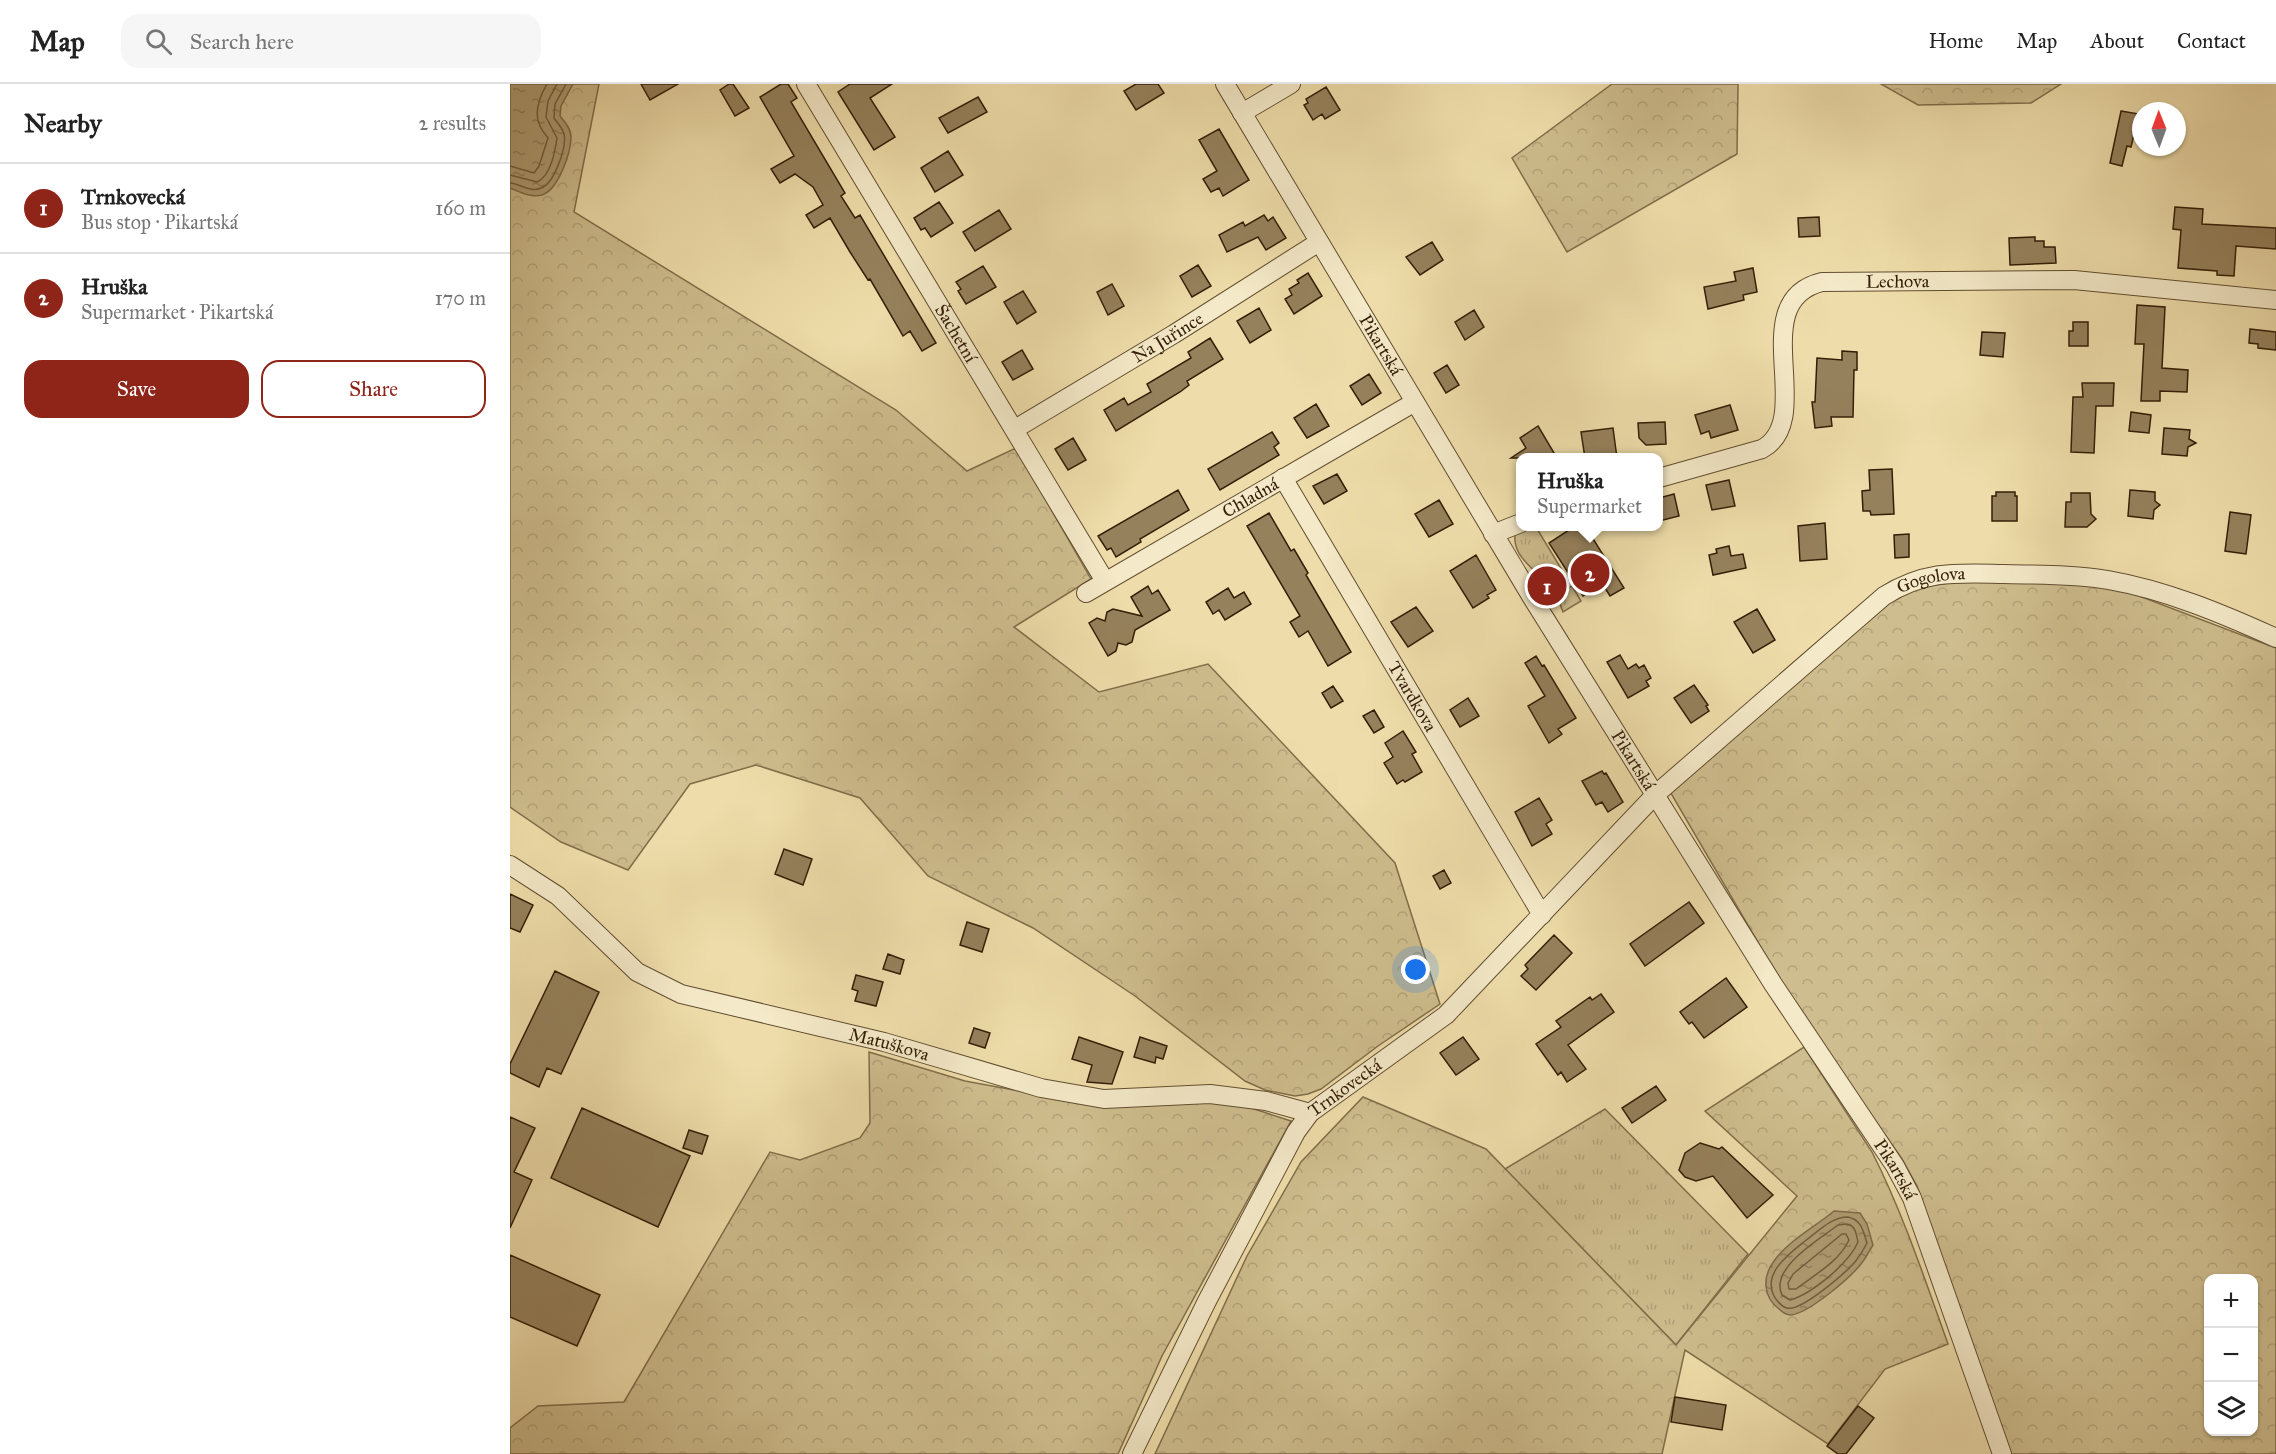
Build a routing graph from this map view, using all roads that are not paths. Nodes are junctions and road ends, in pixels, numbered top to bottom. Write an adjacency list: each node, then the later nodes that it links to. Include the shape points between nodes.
1 (806, 84): 8 (street, Šachetní)
2 (1225, 84): 4 (street, Pikartská)
3 (1291, 84): 4 (street)
4 (1242, 113): 5 (street, Pikartská)
5 (1319, 242): 7 (street, Pikartská); 8 (street, Na Juřince)
6 (2276, 300): 9 (street, Lechova, via 2074,280 1810,284 1795,296 1785,314 1783,415 1775,439 1762,449)
7 (1415, 402): 10 (street, Chladná); 12 (street, Pikartská)
8 (1015, 429): 13 (street, Šachetní)
9 (1663, 477)
10 (1283, 478): 13 (street, Chladná); 18 (street, Tvardkova)
11 (1516, 525): 12 (street)
12 (1493, 534): 16 (street, Pikartská)
13 (1106, 581): 14 (street, Chladná)
14 (1086, 593)
15 (2276, 638): 16 (street, Gogolova, via 2206,608 2107,580 1974,574 1922,578 1873,604)
16 (1655, 795): 18 (street, Trnkovecká); 21 (street, Pikartská, via 1912,1198)
17 (510, 865): 19 (street, Matuškova, via 558,896 637,972 681,994 884,1042 1041,1088 1104,1099 1210,1094 1266,1101)
18 (1542, 915): 19 (street, Trnkovecká, via 1446,1015)
19 (1310, 1113): 20 (street, Trnkovecká, via 1296,1132 1212,1291)
20 (1132, 1454)
21 (2002, 1454)

